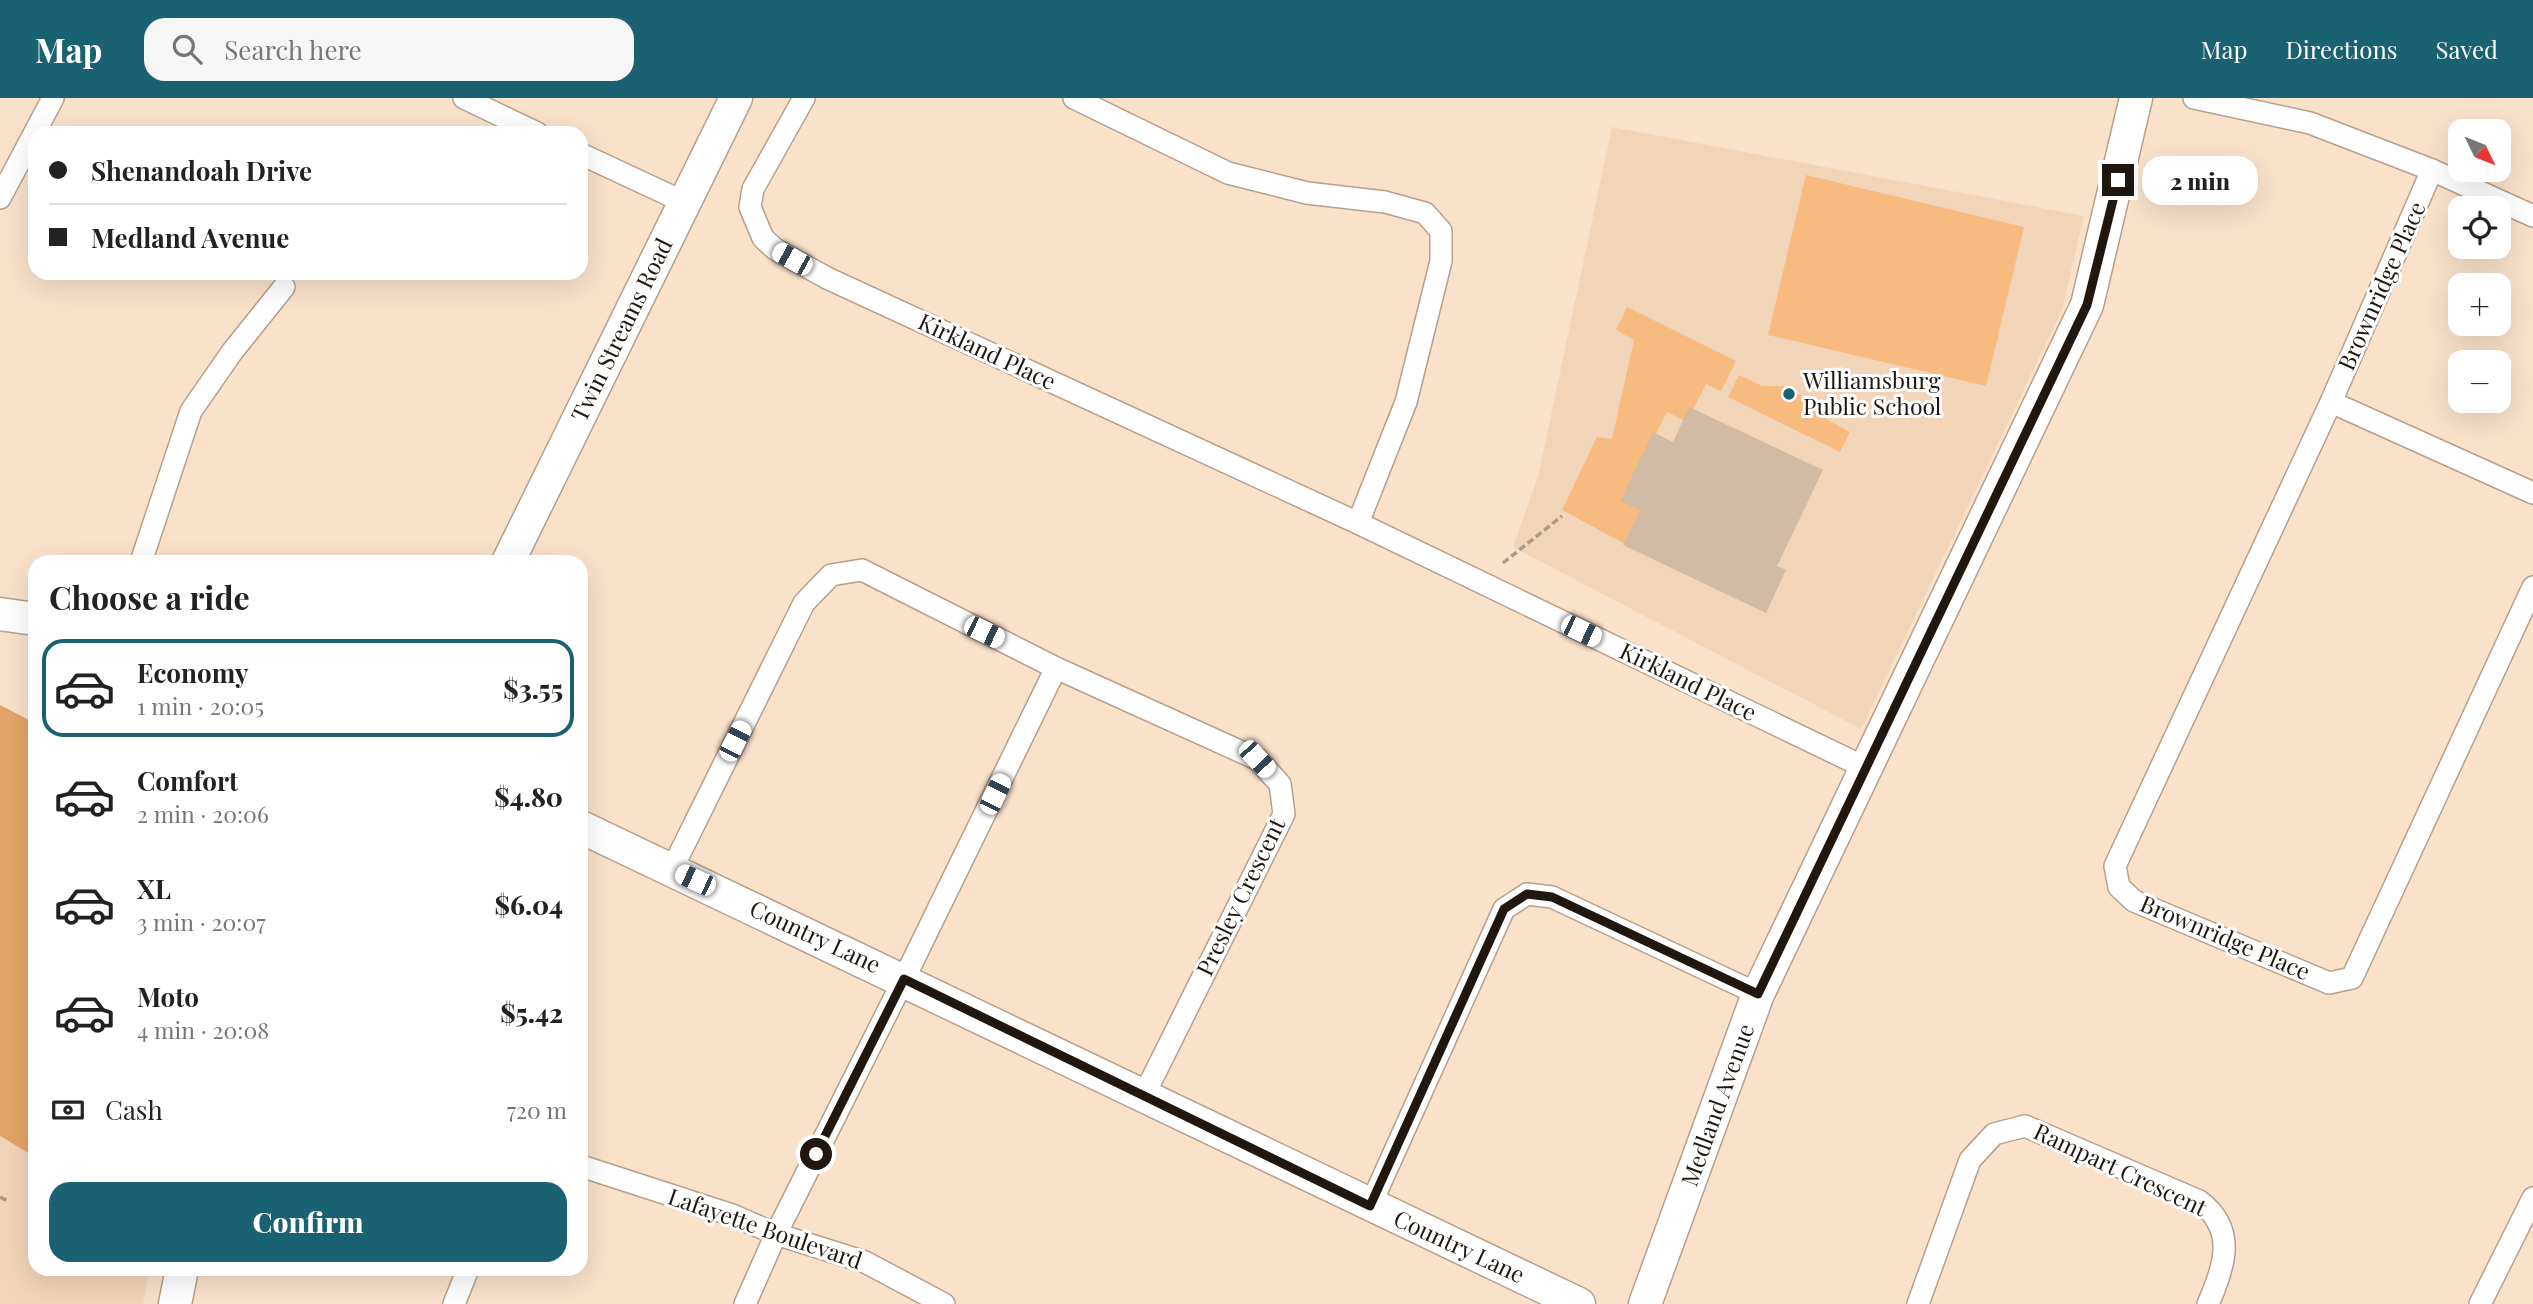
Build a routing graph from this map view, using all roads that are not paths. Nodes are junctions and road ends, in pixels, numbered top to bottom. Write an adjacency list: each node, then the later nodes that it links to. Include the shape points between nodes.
1 (53, 98): 9 (street)
2 (464, 98): 10 (street)
3 (736, 98): 15 (street, Twin Streams Road)
4 (804, 98): 20 (street, Kirkland Place, via 753,189 750,206 763,238 775,249 839,284)
5 (1074, 98): 8 (street)
6 (2136, 98): 27 (street, Medland Avenue, via 2087,305)
7 (2193, 98): 13 (street, via 2310,123)
8 (1115, 107): 20 (street, via 1228,173 1307,193 1385,202 1425,214 1441,231 1441,261 1406,402)
9 (38, 126)
10 (522, 126)
11 (28, 145): 14 (street)
12 (588, 157): 15 (street)
13 (2432, 170): 16 (street); 18 (street, Brownridge Place)
14 (0, 198)
15 (685, 203): 22 (street, Twin Streams Road)
16 (2533, 216)
17 (284, 287): 21 (street, via 191,411)
18 (2331, 402): 19 (street); 23 (street, Brownridge Place, via 2115,866 2119,887 2134,901 2329,983 2352,978)
19 (2533, 493)
20 (1358, 523): 27 (street, Kirkland Place)
21 (143, 555)
22 (511, 555)
23 (2533, 587)
24 (0, 614): 25 (street)
25 (28, 618)
26 (1056, 668): 29 (street, Presley Crescent, via 862,570 831,575 804,603); 30 (street); 32 (street, Presley Crescent, via 1257,759 1280,784 1284,814)
27 (1866, 768): 31 (street, Medland Avenue)
28 (588, 830): 29 (street, Country Lane)
29 (672, 869): 30 (street, Country Lane)
30 (904, 979): 32 (street, Country Lane); 36 (street)
31 (1758, 994): 35 (street, via 1552,897 1527,894 1504,909); 44 (street, Medland Avenue)
32 (1144, 1094): 35 (street, Country Lane)
33 (588, 1168): 36 (street, Lafayette Boulevard)
34 (2533, 1198): 47 (street)
35 (1370, 1206): 43 (street, Country Lane)
36 (776, 1234): 41 (street); 42 (street, Lafayette Boulevard, via 865,1262)
37 (181, 1276): 39 (street)
38 (465, 1276): 40 (street)
39 (175, 1304)
40 (454, 1304)
41 (746, 1304)
42 (944, 1304)
43 (1579, 1304)
44 (1645, 1304)
45 (1918, 1304): 46 (street, Rampart Crescent, via 1970,1160 1994,1134 2025,1126 2199,1201 2215,1213 2226,1246)
46 (2208, 1304)
47 (2480, 1304)

